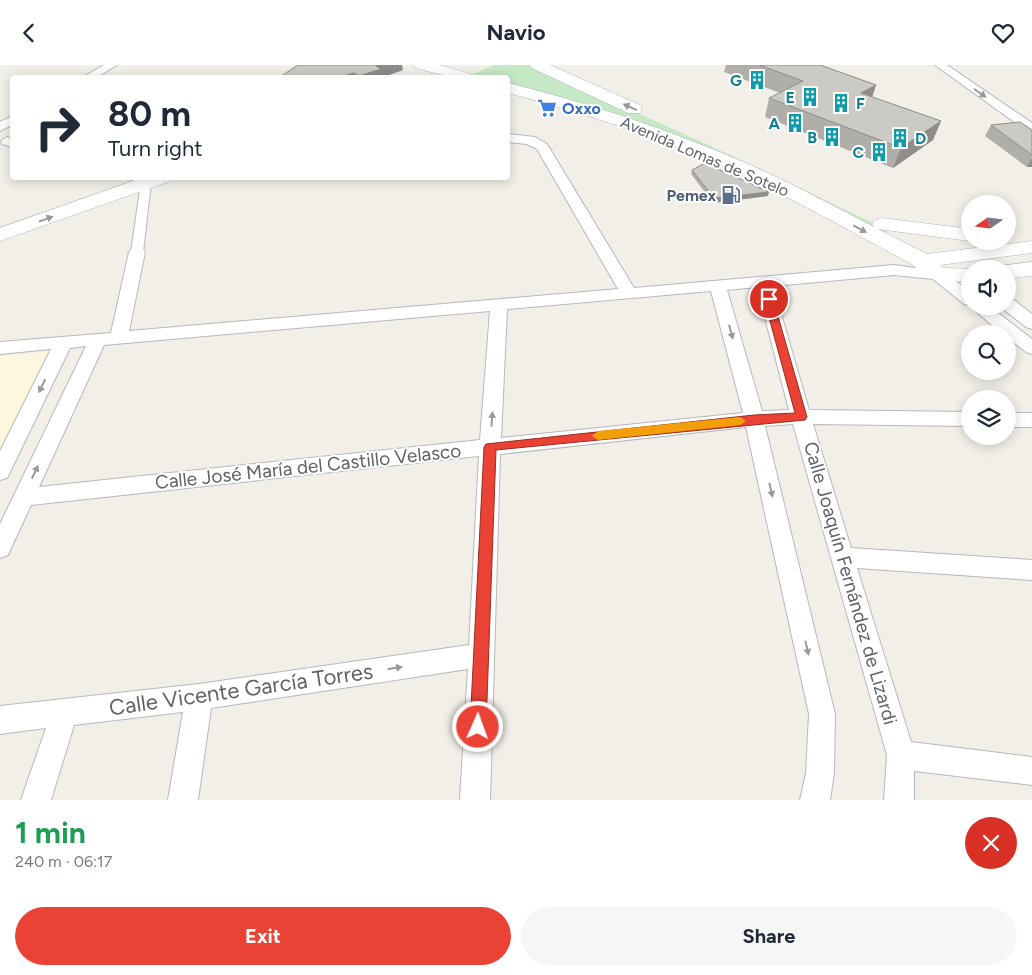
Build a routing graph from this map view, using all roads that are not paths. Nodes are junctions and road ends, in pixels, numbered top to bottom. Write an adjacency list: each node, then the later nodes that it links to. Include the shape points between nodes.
1 (112, 65): 6 (street)
2 (537, 65): 15 (main road, Avenida Lomas de Sotelo, one-way to 2)
3 (940, 65): 10 (street, one-way to 10)
4 (958, 65): 9 (street)
5 (450, 71): 7 (main road)
6 (93, 75)
7 (423, 75)
8 (510, 89): 22 (main road, Avenida Lomas de Sotelo, one-way to 22, via 650,130 758,175)
9 (1032, 116)
10 (1032, 129)
11 (510, 138): 30 (street, via 530,140 542,147)
12 (111, 180): 14 (main road)
13 (147, 180): 17 (main road, one-way to 13); 21 (street)
14 (0, 219)
15 (882, 224): 16 (main road); 22 (main road, Avenida Lomas de Sotelo)
16 (961, 234)
17 (0, 235)
18 (1016, 240): 19 (main road)
19 (1032, 242)
20 (1032, 247): 22 (main road)
21 (137, 253): 35 (street)
22 (933, 265): 24 (street); 24 (street); 26 (main road, Avenida Lomas de Sotelo); 29 (street)
23 (1032, 269): 25 (main road)
24 (894, 270): 27 (street)
25 (1016, 270)
26 (961, 272)
27 (764, 282): 28 (street); 40 (street, Calle Joaquín Fernández de Lizardi)
28 (718, 285): 30 (street); 41 (street, one-way to 41)
29 (961, 291)
30 (629, 293): 31 (street)
31 (499, 303): 35 (street); 45 (street, one-way to 31)
32 (1016, 310): 34 (street)
33 (990, 315): 39 (street)
34 (1032, 323)
35 (118, 339): 36 (street)
36 (97, 341): 37 (street); 47 (street, one-way to 36)
37 (63, 343): 38 (street); 46 (street, one-way to 46)
38 (0, 348)
39 (1032, 348)
40 (801, 417): 41 (street, Calle José María del Castillo Velasco); 42 (street, Calle José María del Castillo Velasco); 49 (street, Calle Joaquín Fernández de Lizardi)
41 (754, 419): 45 (street, Calle José María del Castillo Velasco); 60 (street, one-way to 60, via 822,714 820,773)
42 (961, 419)
43 (1016, 420): 44 (street)
44 (1032, 420)
45 (490, 447): 47 (street, Calle José María del Castillo Velasco); 51 (street)
46 (0, 472)
47 (23, 497): 48 (street)
48 (0, 548)
49 (844, 557): 50 (street); 55 (street, Calle Joaquín Fernández de Lizardi)
50 (1032, 570)
51 (481, 655): 52 (street, Calle Vicente García Torres, one-way to 51); 59 (street)
52 (199, 697): 53 (street, Calle Vicente García Torres); 58 (street)
53 (64, 713): 54 (street, Calle Vicente García Torres); 57 (street)
54 (0, 720)
55 (901, 755): 56 (street); 61 (street, Calle Joaquín Fernández de Lizardi)
56 (1032, 771)
57 (36, 800)
58 (183, 800)
59 (475, 800)
60 (815, 800)
61 (899, 800)

